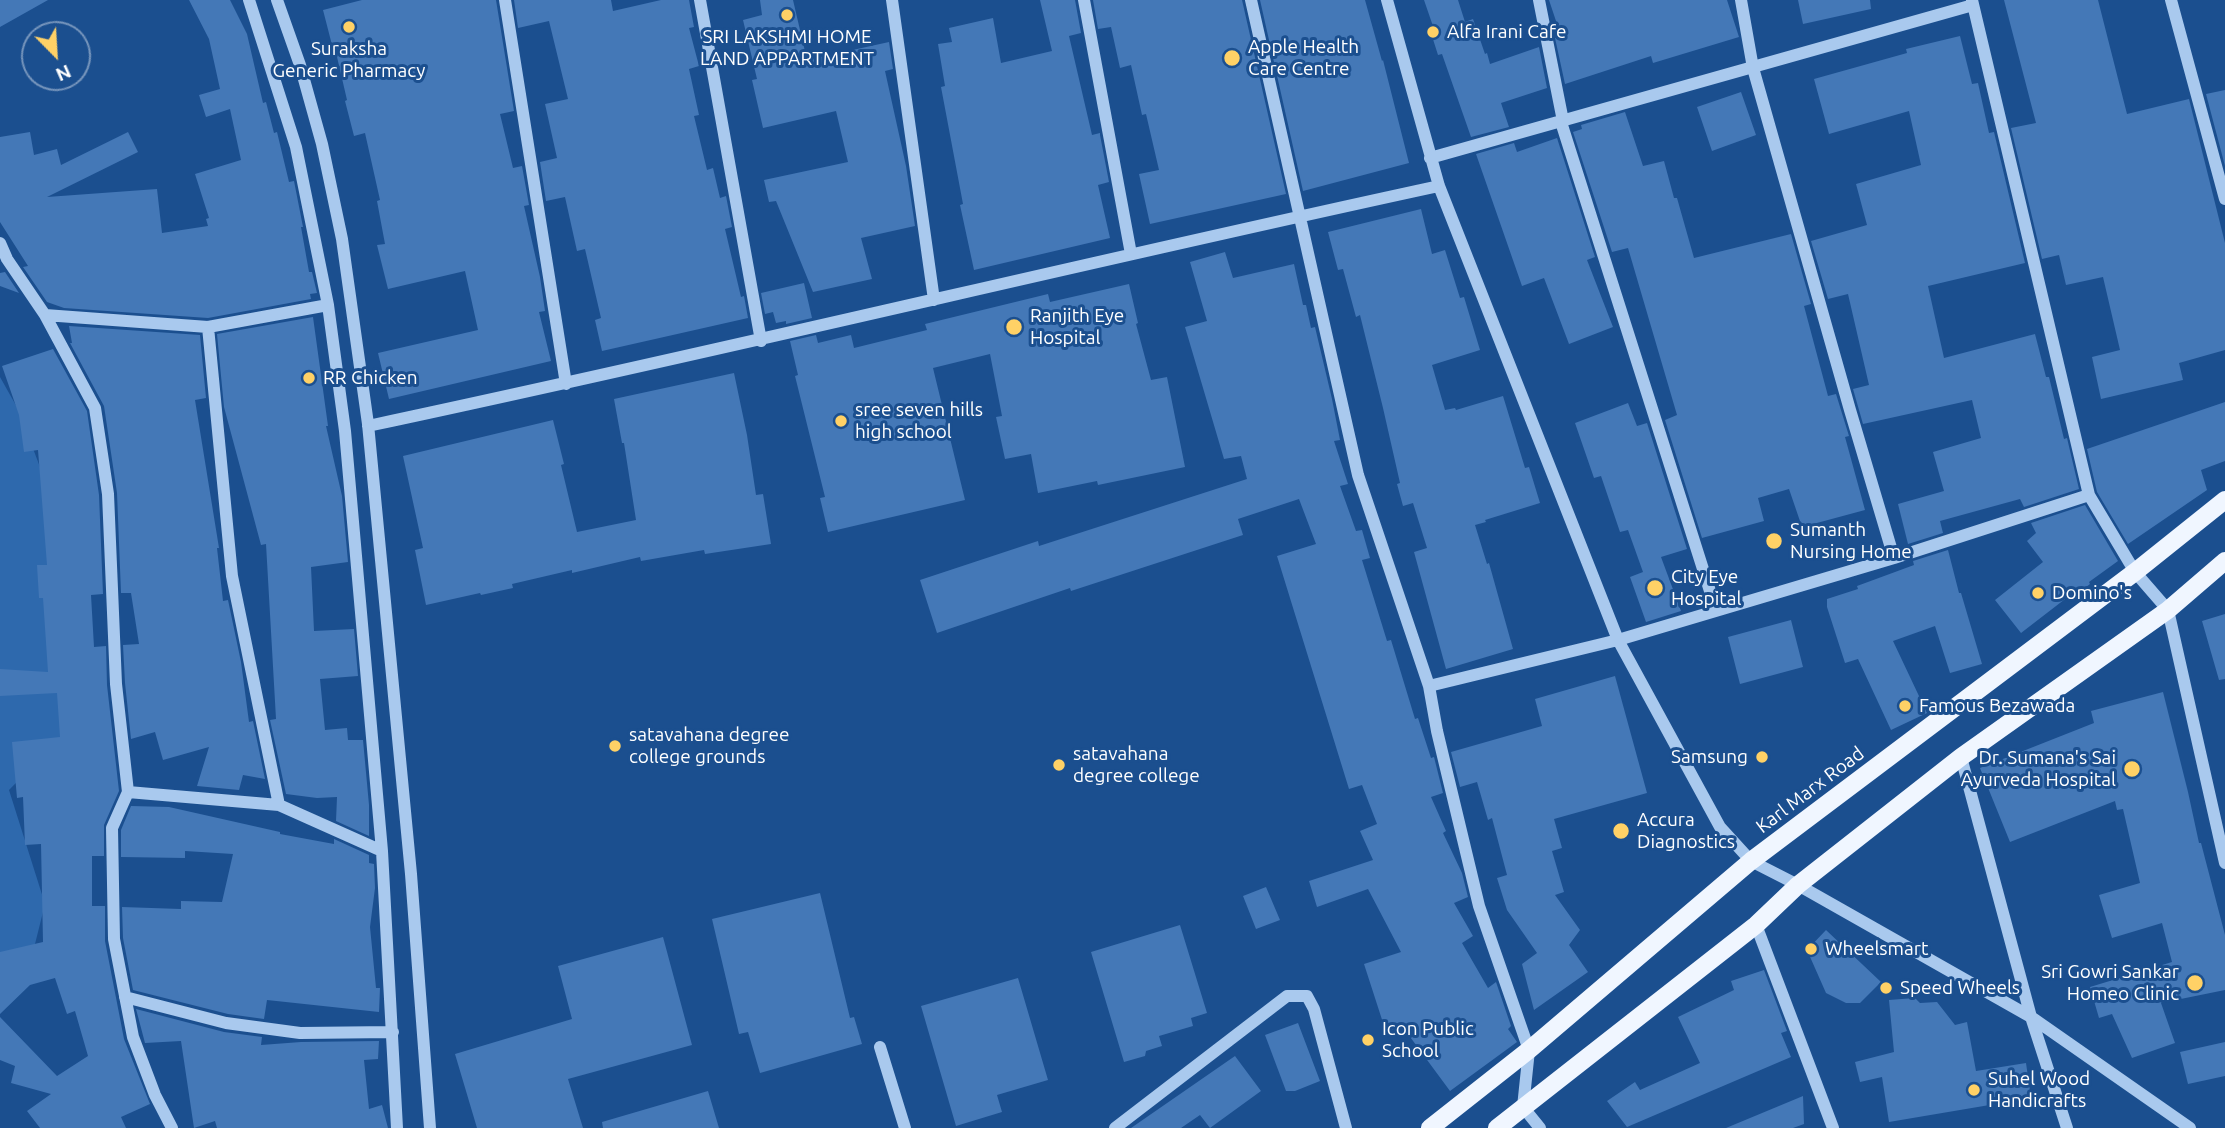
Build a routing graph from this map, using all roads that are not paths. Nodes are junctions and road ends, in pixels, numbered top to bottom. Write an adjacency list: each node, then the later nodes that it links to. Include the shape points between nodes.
1 (277, 0): 27 (street, via 300,65 334,198)
2 (505, 0): 26 (street)
3 (700, 0): 25 (street)
4 (892, 0): 21 (street)
5 (1084, 0): 20 (street)
6 (1251, 0): 18 (street)
7 (1387, 0): 15 (street)
8 (1539, 0): 14 (street)
9 (1741, 0): 13 (street)
10 (2171, 0): 17 (street)
11 (253, 1): 22 (street, via 296,148)
12 (1972, 2): 13 (street); 28 (street)
13 (1753, 68): 14 (street); 30 (street)
14 (1563, 121): 15 (street); 33 (street)
15 (1430, 158): 16 (street)
16 (1440, 186): 18 (street); 35 (street)
17 (2225, 199)
18 (1299, 216): 20 (street); 36 (street, via 1359,475)
19 (0, 243): 23 (street)
20 (1131, 254): 21 (street)
21 (934, 300): 25 (street)
22 (328, 305): 24 (street); 40 (street, via 345,431)
23 (45, 316): 24 (street); 38 (street, via 95,408 108,494 116,684)
24 (208, 327): 39 (street, via 232,576)
25 (761, 341): 26 (street)
26 (566, 384): 27 (street)
27 (368, 426): 53 (street)
28 (2089, 495): 30 (street); 32 (street)
29 (2225, 500): 32 (main road, Karl Marx Road)
30 (1894, 558): 33 (street)
31 (2225, 561): 34 (main road)
32 (2135, 572): 34 (street); 41 (main road, Karl Marx Road)
33 (1716, 610): 35 (street)
34 (2168, 610): 37 (main road); 42 (street)
35 (1618, 640): 36 (street); 41 (street, via 1720,827)
36 (1429, 686): 49 (street, via 1479,906)
37 (1961, 757): 43 (main road); 46 (street)
38 (128, 792): 39 (street); 45 (street, via 112,828 114,939)
39 (279, 805): 40 (street)
40 (382, 851): 47 (street)
41 (1751, 861): 43 (street); 49 (main road, Karl Marx Road)
42 (2225, 863)
43 (1798, 885): 44 (main road); 46 (street)
44 (1756, 925): 50 (main road); 60 (street)
45 (125, 997): 47 (street, via 226,1023 287,1031); 51 (street, via 133,1037)
46 (2031, 1017): 61 (street); 62 (street)
47 (393, 1032): 52 (street)
48 (880, 1048): 54 (street)
49 (1529, 1050): 50 (street); 57 (main road, Karl Marx Road)
50 (1523, 1107): 58 (main road); 59 (street)
51 (172, 1128)
52 (397, 1128)
53 (430, 1128)
54 (905, 1128)
55 (1115, 1128): 56 (street, via 1287,996 1307,996)
56 (1346, 1128)
57 (1430, 1128)
58 (1497, 1128)
59 (1540, 1128)
60 (1833, 1128)
61 (2067, 1128)
62 (2190, 1128)

